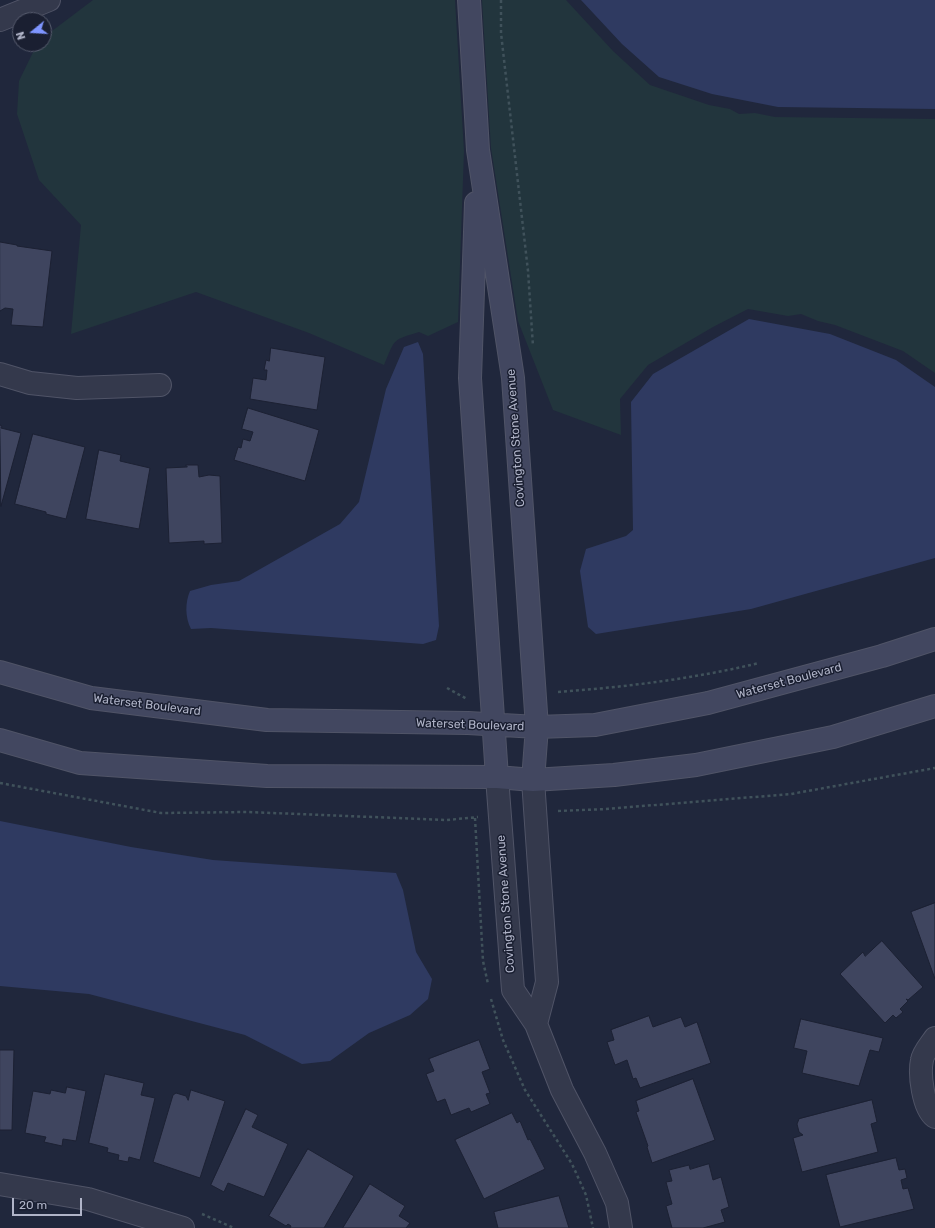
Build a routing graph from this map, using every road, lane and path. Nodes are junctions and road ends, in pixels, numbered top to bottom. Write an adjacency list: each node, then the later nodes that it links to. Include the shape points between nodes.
1 (49, 0): 3 (street)
2 (468, 0): 4 (street, Covington Stone Avenue)
3 (0, 20)
4 (478, 150): 14 (street, Covington Stone Avenue, via 470,378); 15 (street, Covington Stone Avenue, via 513,378)
5 (0, 374): 6 (street, via 30,383 77,388)
6 (160, 385)
7 (935, 640): 15 (street, Waterset Boulevard, via 708,703 595,725)
8 (763, 662): 11 (path, via 734,669 604,688)
9 (0, 672): 14 (street, Waterset Boulevard, via 91,698 267,720)
10 (447, 688): 12 (path)
11 (557, 692)
12 (467, 699)
13 (935, 706): 19 (street, via 833,737 696,765 614,775)
14 (493, 724): 15 (street, Waterset Boulevard); 18 (street, Covington Stone Avenue)
15 (537, 727): 19 (street, Covington Stone Avenue)
16 (0, 740): 18 (street, via 80,763 267,776)
17 (935, 768): 21 (path, via 791,794)
18 (497, 778): 19 (street); 23 (street, Covington Stone Avenue, via 513,990)
19 (533, 780): 23 (street, via 547,982)
20 (0, 782): 22 (path, via 161,813 248,812 447,820)
21 (553, 811)
22 (482, 817)
23 (536, 1024): 28 (street, Covington Stone Avenue, via 562,1090 595,1153 617,1203)
24 (935, 1038): 25 (street, via 922,1059 922,1089 931,1114)
25 (935, 1117)
26 (0, 1184): 27 (street, via 88,1199)
27 (183, 1228)
28 (621, 1228)

